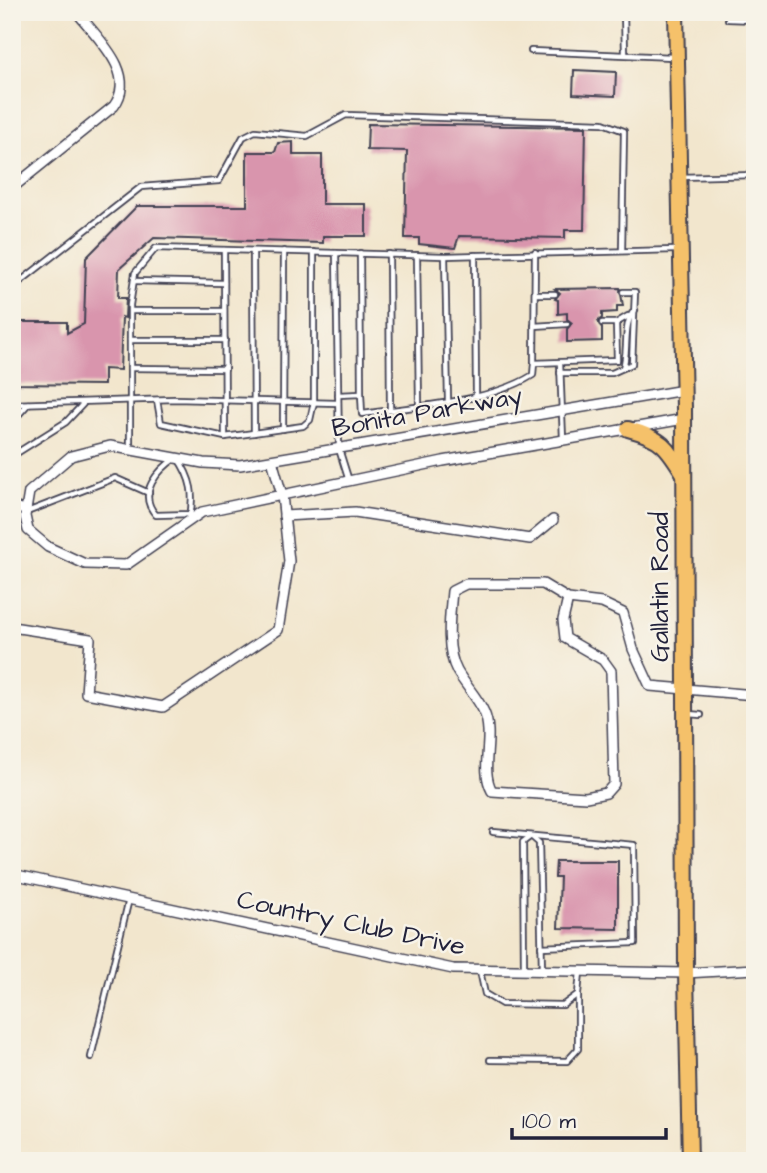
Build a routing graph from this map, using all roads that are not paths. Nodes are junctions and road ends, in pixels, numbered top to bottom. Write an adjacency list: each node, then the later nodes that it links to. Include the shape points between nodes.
1 (77, 12): 11 (street, via 117,63 124,85 121,96)
2 (624, 12): 7 (lane)
3 (728, 12): 5 (lane, via 728,19)
4 (678, 16): 8 (main road, Gallatin Road)
5 (755, 20)
6 (531, 51): 7 (lane)
7 (625, 54): 8 (lane)
8 (677, 57): 10 (main road, Gallatin Road)
9 (755, 175): 10 (lane)
10 (680, 177): 13 (main road, Gallatin Road)
11 (12, 188)
12 (224, 250): 14 (lane); 25 (lane, via 156,248 135,272); 26 (lane)
13 (681, 250): 16 (lane); 47 (main road, Gallatin Road)
14 (253, 251): 15 (lane); 55 (lane)
15 (284, 251): 17 (lane); 56 (lane)
16 (622, 251): 18 (lane); 27 (lane, via 624,131 603,123 346,116 307,136 255,131 243,137 219,181 141,187)
17 (314, 252): 19 (lane); 57 (lane)
18 (535, 252): 23 (lane); 29 (lane)
19 (336, 253): 20 (lane); 49 (lane)
20 (360, 253): 21 (lane); 48 (lane)
21 (389, 254): 22 (lane); 63 (lane)
22 (417, 255): 24 (lane); 62 (lane)
23 (475, 255): 24 (lane); 50 (lane)
24 (445, 256): 53 (lane)
25 (134, 281): 26 (lane); 32 (lane)
26 (224, 283): 33 (lane)
27 (12, 288)
28 (623, 292): 31 (lane, via 635,292)
29 (534, 294): 30 (lane); 38 (lane)
30 (555, 294)
31 (635, 310): 34 (lane); 45 (lane, via 634,360)
32 (131, 311): 33 (lane); 39 (lane)
33 (224, 311): 40 (lane)
34 (629, 316): 36 (lane); 45 (lane)
35 (602, 323): 36 (lane)
36 (616, 323): 42 (lane, via 617,360)
37 (567, 324): 38 (lane)
38 (534, 326): 41 (lane)
39 (130, 340): 40 (lane); 43 (lane)
40 (225, 340): 44 (lane)
41 (534, 363): 42 (lane); 50 (lane, via 533,375 520,383)
42 (560, 363): 46 (lane)
43 (130, 368): 44 (lane); 54 (lane)
44 (225, 369): 52 (lane)
45 (623, 369): 46 (lane)
46 (560, 373): 64 (lane)
47 (684, 390): 64 (street, Bonita Parkway); 65 (main road, Gallatin Road)
48 (361, 394): 49 (lane); 63 (lane, via 362,414)
49 (338, 395): 59 (lane)
50 (476, 395): 53 (lane)
51 (157, 400): 52 (lane); 54 (lane); 70 (lane, via 161,423)
52 (225, 400): 55 (lane); 70 (lane)
53 (448, 400): 62 (lane)
54 (131, 401): 58 (lane); 72 (lane)
55 (254, 401): 56 (lane); 69 (lane)
56 (284, 401): 57 (lane); 67 (lane)
57 (314, 402): 59 (lane); 67 (lane, via 310,420)
58 (83, 403): 61 (lane); 74 (lane, via 66,422)
59 (338, 403): 73 (lane)
60 (12, 404): 61 (lane)
61 (28, 404): 66 (lane)
62 (419, 405): 63 (lane)
63 (390, 409)
64 (560, 410): 71 (lane); 73 (street, Bonita Parkway)
65 (684, 419): 68 (street, Bonita Parkway); 77 (main road, Gallatin Road)
66 (12, 422)
67 (283, 429): 69 (lane)
68 (628, 429): 71 (street, Bonita Parkway); 77 (main road, via 665,444)
69 (254, 433): 70 (lane)
70 (225, 437)
71 (564, 440): 78 (street, Bonita Parkway)
72 (130, 449): 75 (street, Bonita Parkway); 82 (street, Bonita Parkway, via 110,446 71,456 29,492)
73 (339, 449): 76 (street, Bonita Parkway); 78 (lane)
74 (12, 456)
75 (177, 457): 76 (street, Bonita Parkway, via 240,465); 79 (lane, via 155,475); 84 (lane, via 192,486)
76 (272, 460): 80 (street)
77 (684, 474): 88 (main road, Gallatin Road)
78 (349, 481): 80 (street, Bonita Parkway)
79 (149, 494): 82 (lane, via 115,478); 84 (lane, via 156,515)
80 (282, 495): 83 (street); 84 (street, Bonita Parkway)
81 (12, 507): 82 (street)
82 (26, 511): 84 (street, Bonita Parkway, via 28,530 38,539 85,564 136,561)
83 (284, 516): 85 (street, via 355,512 530,539); 87 (street, via 289,561 278,630 163,707 86,694 90,639)
84 (190, 518)
85 (553, 520)
86 (568, 599): 86 (street, via 565,638 603,660 611,671 614,783 606,793 586,797 492,791 486,780 485,713 455,668 452,591 466,584 543,584); 88 (street, via 602,603 623,613 650,686)
87 (12, 627)
88 (685, 691): 89 (street); 90 (main road, Gallatin Road)
89 (755, 695)
90 (685, 714): 91 (lane); 102 (main road, Gallatin Road)
91 (701, 715)
92 (493, 832): 93 (lane)
93 (531, 836): 96 (lane, via 539,843); 96 (lane, via 634,845 635,943); 99 (lane, via 523,842)
94 (12, 874): 95 (street, Country Club Drive)
95 (129, 898): 98 (street, Country Club Drive, via 453,969); 104 (lane)
96 (541, 947): 100 (lane)
97 (755, 969): 102 (street, Country Club Drive)
98 (480, 970): 99 (street, Country Club Drive); 103 (lane, via 485,993 502,1004 562,1005)
99 (524, 970): 100 (street, Country Club Drive)
100 (542, 970): 101 (street, Country Club Drive)
101 (580, 971): 102 (street, Country Club Drive); 103 (lane)
102 (686, 973): 106 (main road, Gallatin Road)
103 (578, 994): 105 (lane, via 578,1048 567,1061)
104 (91, 1057)
105 (490, 1060)
106 (690, 1161)

